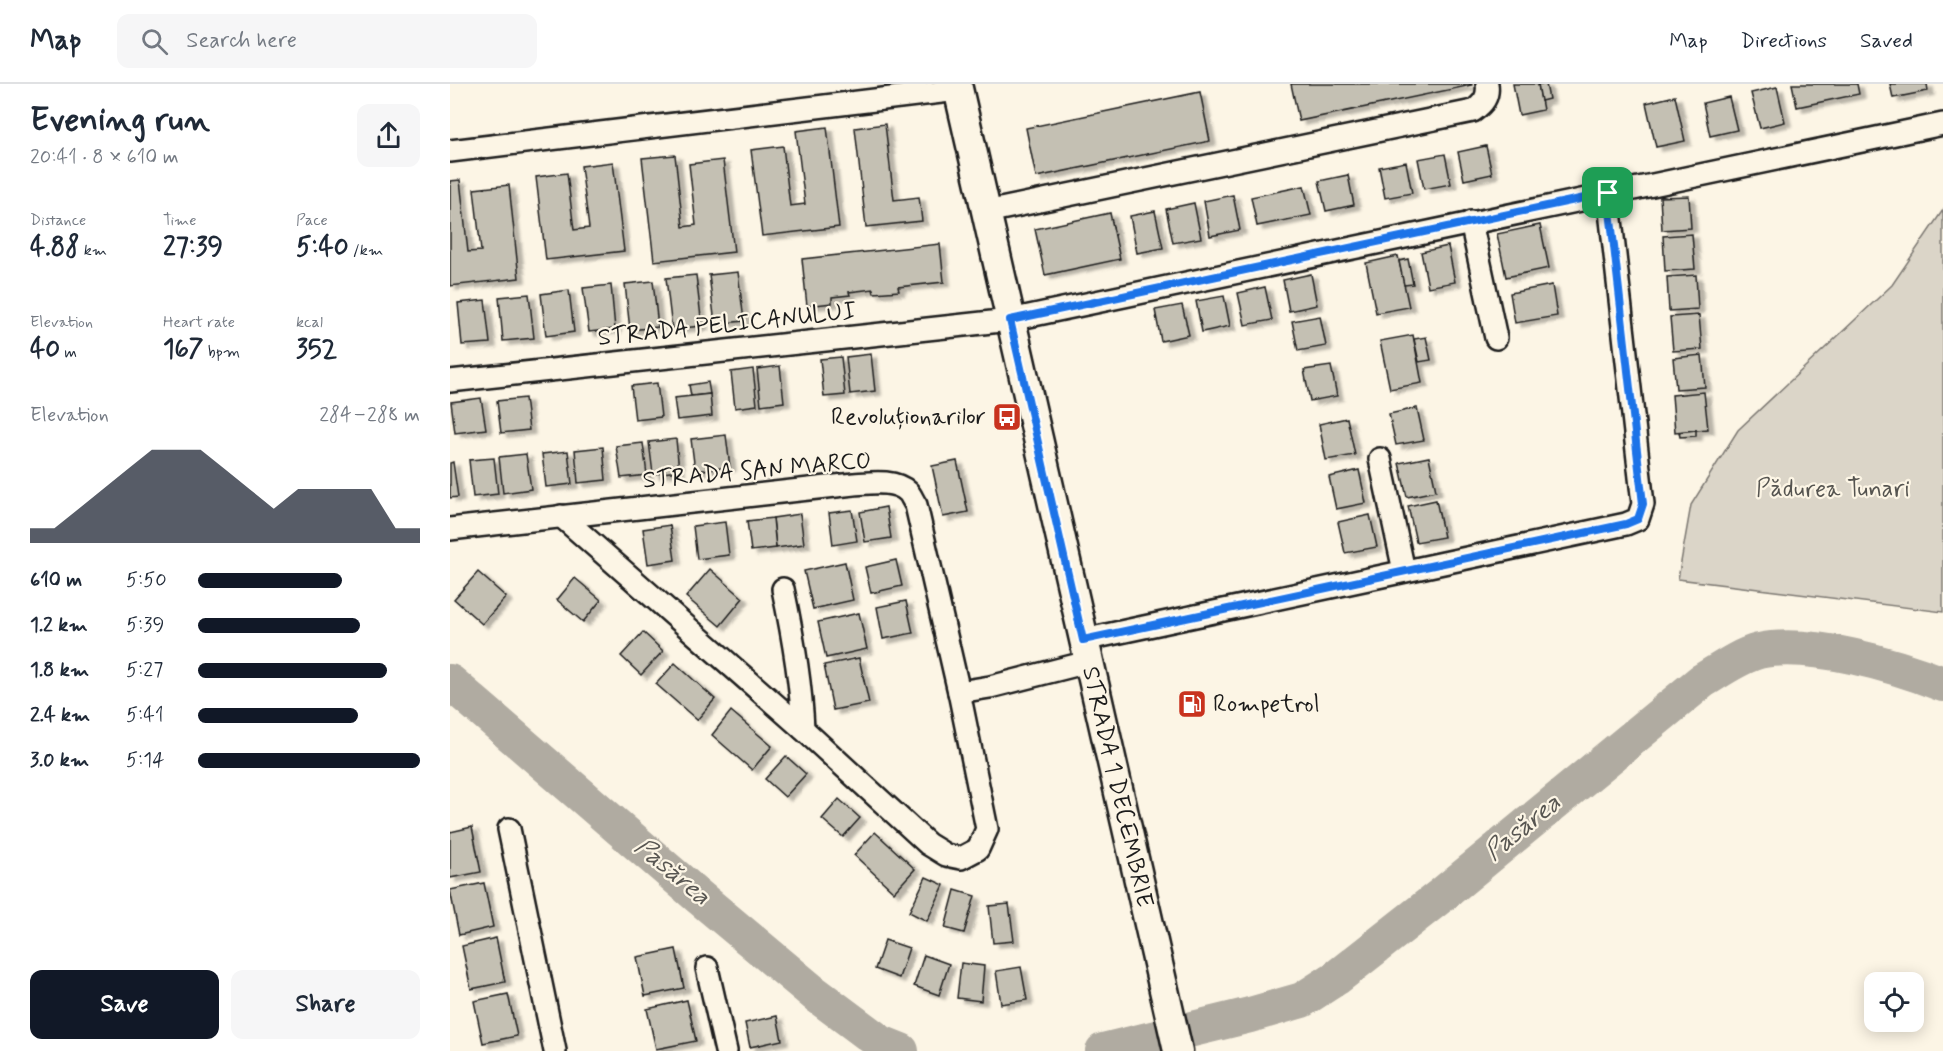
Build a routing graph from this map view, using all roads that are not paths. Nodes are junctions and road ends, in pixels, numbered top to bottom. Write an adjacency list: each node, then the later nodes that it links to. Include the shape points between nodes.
1 (1487, 84): 6 (street, via 1487,97 1473,111)
2 (957, 87): 4 (street); 6 (main road, STRADA 1 DECEMBRIE)
3 (1943, 124): 5 (street, STRADA PELICANULUI)
4 (450, 151)
5 (1608, 193): 7 (street, STRADA PELICANULUI); 14 (street, via 1642,493 1638,519)
6 (986, 212): 8 (main road, STRADA 1 DECEMBRIE)
7 (1471, 222): 8 (street, STRADA PELICANULUI); 9 (street)
8 (1010, 320): 10 (street, STRADA PELICANULUI); 16 (main road, STRADA 1 DECEMBRIE)
9 (1496, 338)
10 (450, 381)
11 (1380, 459): 14 (street)
12 (561, 516): 13 (street, STRADA SAN MARCO); 17 (street, STRADA SAN MARCO, via 854,484 898,485 916,505); 18 (street)
13 (450, 529)
14 (1404, 571): 16 (street)
15 (783, 589): 18 (street, via 801,686)
16 (1085, 651): 17 (street, via 990,687); 23 (main road, STRADA 1 DECEMBRIE)
17 (959, 692): 18 (street, STRADA SAN MARCO, via 987,829 978,849 961,858 946,855 928,844)
18 (803, 729)
19 (509, 829): 21 (street)
20 (707, 968): 22 (street)
21 (555, 1051)
22 (726, 1051)
23 (1178, 1051)

